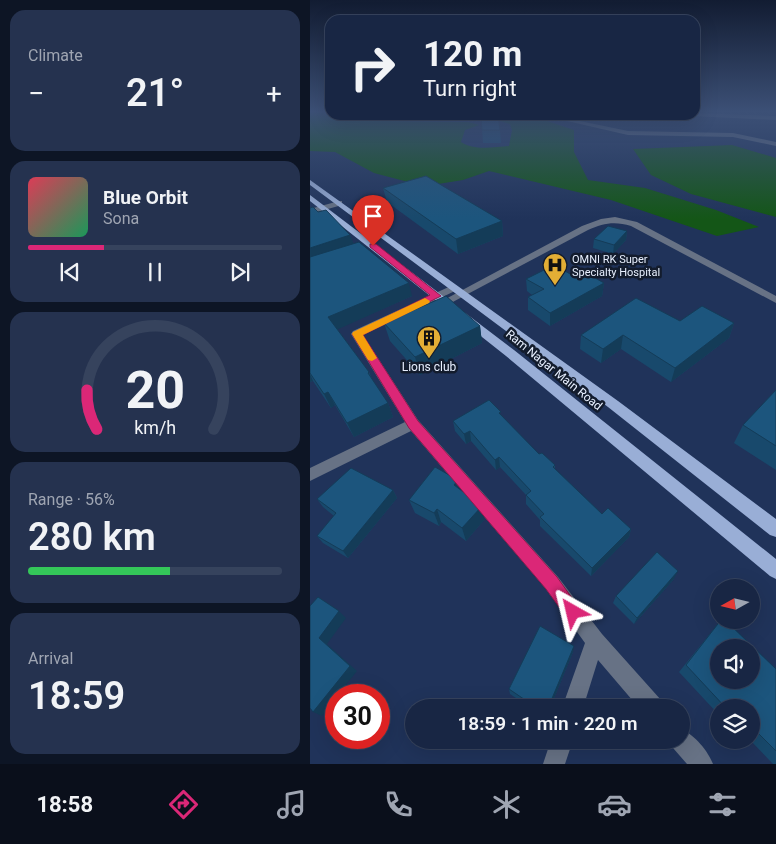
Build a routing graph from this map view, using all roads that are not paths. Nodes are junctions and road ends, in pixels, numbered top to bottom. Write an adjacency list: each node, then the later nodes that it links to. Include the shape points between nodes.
1 (310, 182): 3 (main road)
2 (310, 197): 4 (main road, Ram Nagar Main Road)
3 (338, 203): 4 (street); 6 (main road)
4 (324, 208): 5 (street); 7 (main road, Ram Nagar Main Road, via 368,247)
5 (310, 212)
6 (457, 290): 7 (street); 8 (street, via 585,228 612,219 634,224); 11 (main road)
7 (440, 299): 9 (street, via 357,334); 12 (main road, Ram Nagar Main Road)
8 (776, 300)
9 (413, 424): 10 (street); 13 (street, via 552,583)
10 (310, 475)
11 (776, 529)
12 (776, 570)
13 (594, 641): 14 (street); 15 (street)
14 (575, 699)
15 (645, 699)
16 (559, 749): 18 (street)
17 (689, 749): 19 (street)
18 (554, 764)
19 (702, 764)

